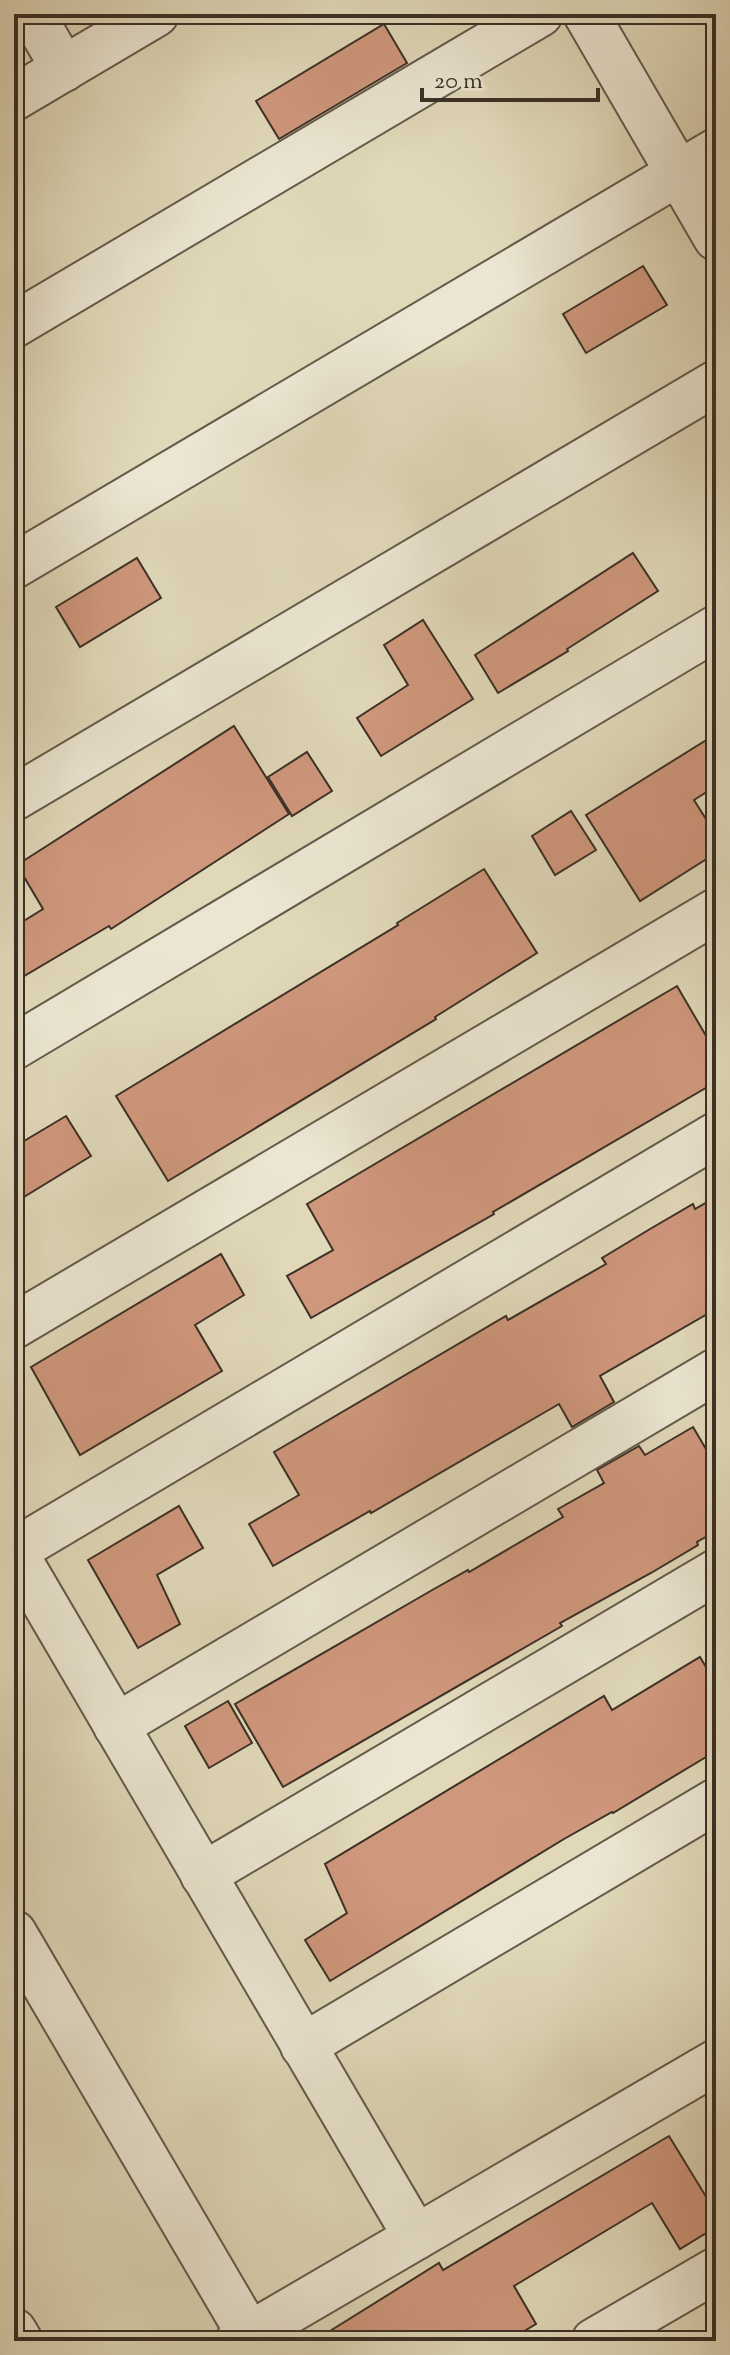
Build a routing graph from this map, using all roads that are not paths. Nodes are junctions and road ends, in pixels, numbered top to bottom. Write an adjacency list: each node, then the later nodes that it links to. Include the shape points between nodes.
1 (32, 14): 5 (street)
2 (156, 14): 5 (street)
3 (540, 14): 10 (street)
4 (586, 14): 8 (street)
5 (64, 69): 6 (street)
6 (14, 98)
7 (716, 151): 8 (street)
8 (678, 173): 9 (street); 12 (street)
9 (716, 238)
10 (14, 325)
11 (716, 383): 14 (street)
12 (14, 566)
13 (716, 628): 16 (street)
14 (14, 798)
15 (716, 911): 18 (street)
16 (14, 1047)
17 (716, 1135): 20 (street)
18 (14, 1326)
19 (716, 1371): 22 (street)
20 (14, 1551): 22 (street)
21 (716, 1572): 24 (street)
22 (116, 1726): 24 (street)
23 (716, 1801): 26 (street)
24 (203, 1875): 26 (street)
25 (14, 1933): 31 (street)
26 (303, 2046): 28 (street)
27 (716, 2062): 28 (street)
28 (416, 2237): 31 (street)
29 (716, 2270): 33 (street)
30 (14, 2331): 32 (street)
31 (243, 2338)
32 (20, 2341)
33 (594, 2341)

